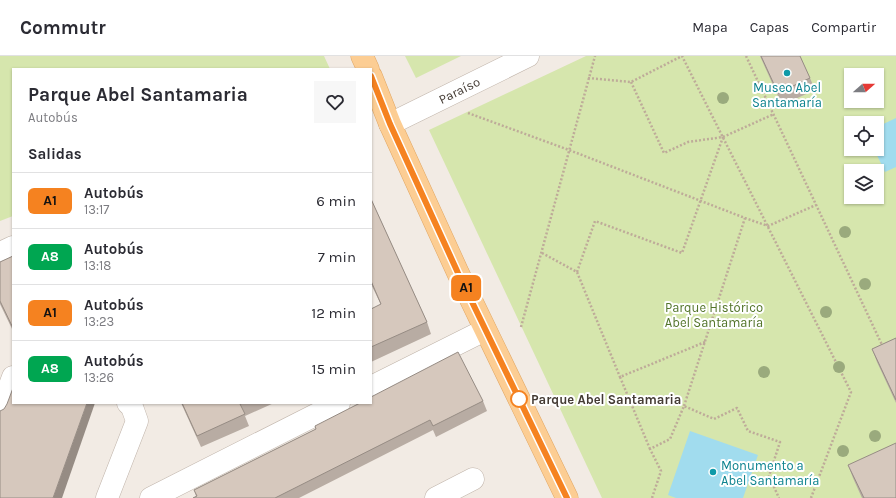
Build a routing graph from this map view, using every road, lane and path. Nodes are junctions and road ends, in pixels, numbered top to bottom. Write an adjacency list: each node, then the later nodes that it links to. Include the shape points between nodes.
1 (362, 56): 5 (main road)
2 (528, 56): 9 (street, Paraíso)
3 (595, 56): 6 (path)
4 (746, 56): 10 (path)
5 (367, 68)
6 (588, 78): 8 (path); 13 (path)
7 (372, 79): 11 (main road)
8 (631, 82): 12 (path, via 664,153 688,142); 12 (path, via 682,56)
9 (438, 100): 11 (street, Paraíso); 13 (path)
10 (774, 114): 12 (path); 15 (path)
11 (390, 124): 23 (main road)
12 (723, 137): 14 (path); 17 (path)
13 (569, 150): 14 (path); 20 (path)
14 (700, 201): 16 (path); 21 (path, via 682,252 595,222)
15 (816, 204): 17 (path); 25 (path)
16 (744, 218): 17 (path); 24 (path)
17 (768, 226): 41 (path, via 851,392)
18 (12, 247): 19 (street)
19 (0, 253)
20 (542, 253): 21 (path); 22 (path)
21 (577, 272): 26 (path)
22 (521, 327)
23 (486, 330): 28 (street); 38 (main road)
24 (705, 342): 26 (path); 31 (path)
25 (884, 349)
26 (620, 376): 33 (path)
27 (12, 380): 32 (street)
28 (372, 387)
29 (129, 404): 35 (street, via 137,420)
30 (337, 404): 36 (street)
31 (684, 406): 33 (path, via 670,439); 40 (path, via 714,419 737,408 748,431 780,442 769,476)
32 (0, 412)
33 (650, 449): 39 (path, via 660,471)
34 (473, 479): 37 (street)
35 (107, 498)
36 (151, 498)
37 (436, 498)
38 (567, 498)
39 (652, 498)
40 (780, 498)
41 (811, 498)

